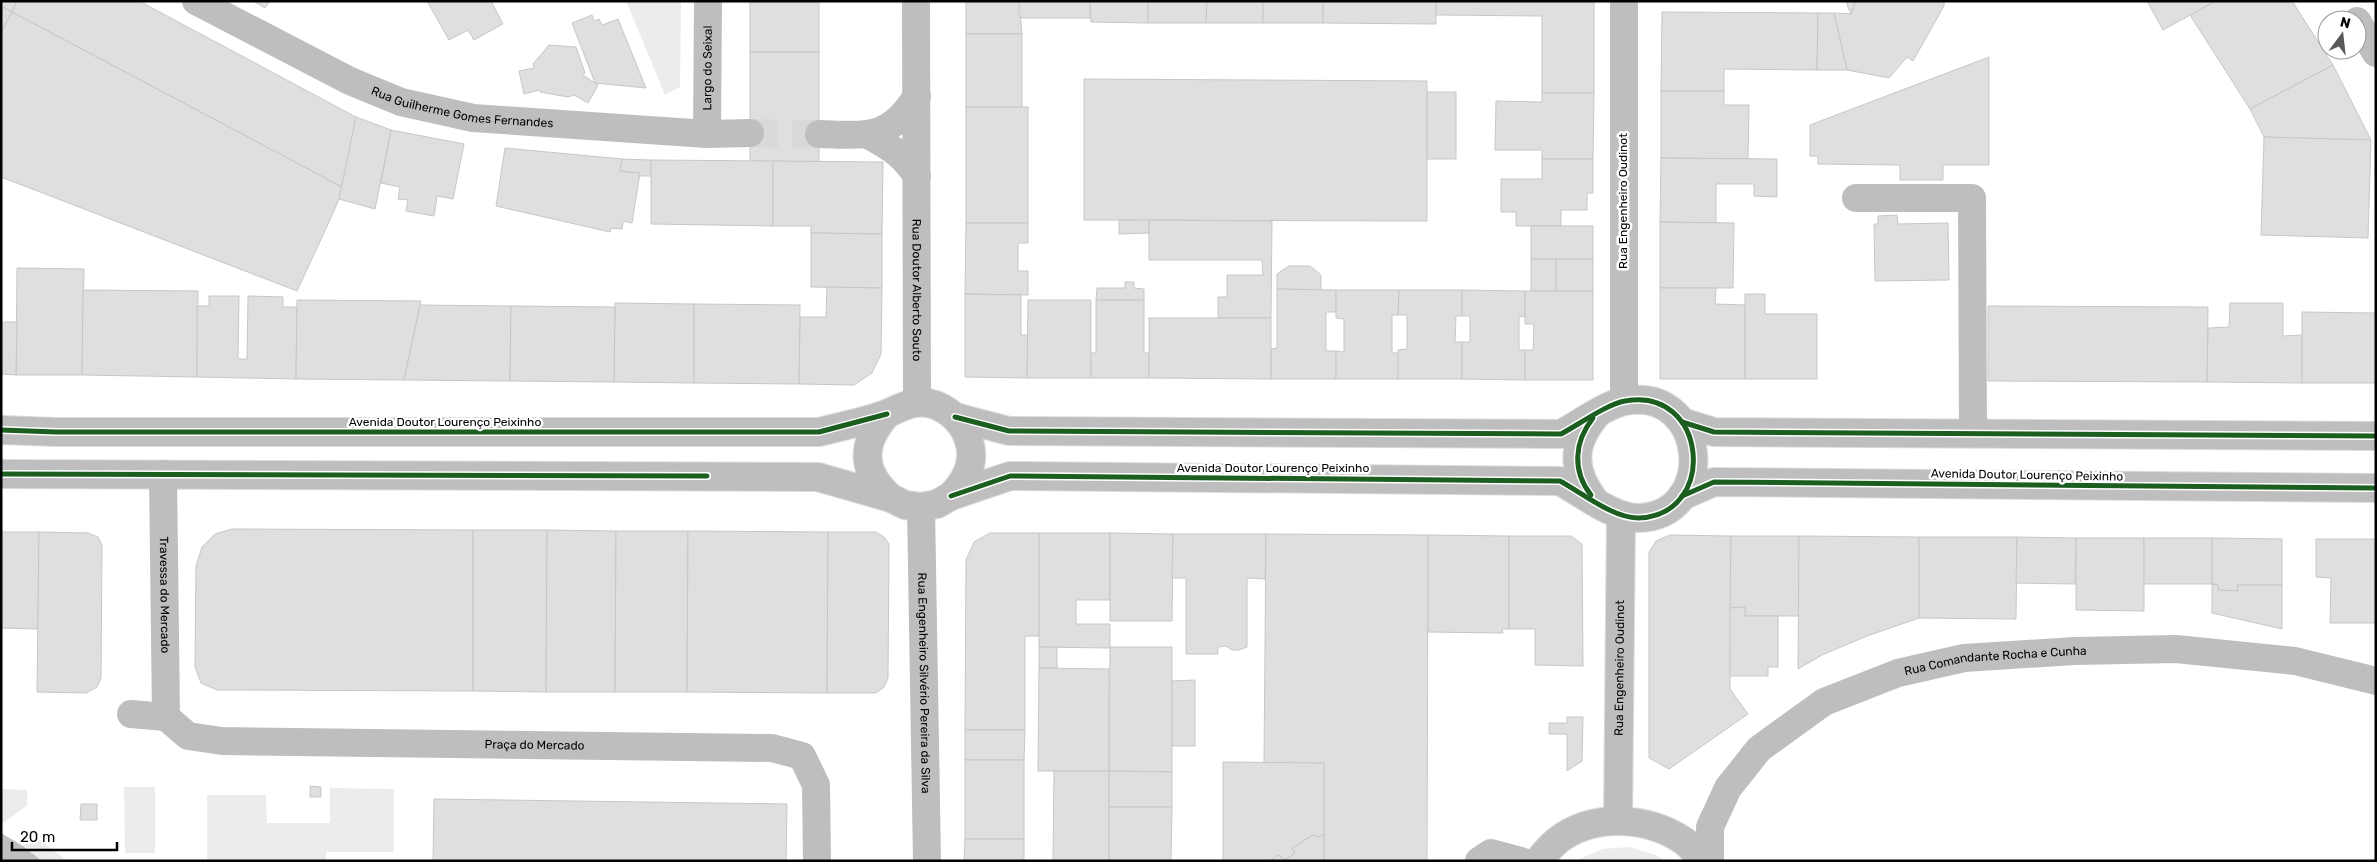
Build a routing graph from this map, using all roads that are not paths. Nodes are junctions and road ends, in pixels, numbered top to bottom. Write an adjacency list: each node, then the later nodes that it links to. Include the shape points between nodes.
1 (196, 1): 9 (main road, Rua Guilherme Gomes Fernandes, via 350,81 401,102 473,118)
2 (708, 1): 9 (main road, Largo do Seixal)
3 (916, 1): 7 (main road, Rua Doutor Alberto Souto)
4 (1624, 1): 14 (main road, Rua Engenheiro Oudinot)
5 (2367, 37): 6 (main road)
6 (2376, 53)
7 (917, 96): 11 (main road, via 908,111 890,127); 12 (main road, Rua Doutor Alberto Souto)
8 (750, 133): 9 (main road, Rua Guilherme Gomes Fernandes)
9 (707, 134)
10 (819, 134): 11 (main road)
11 (868, 135): 12 (main road, via 905,159)
12 (917, 176): 15 (main road, Rua Doutor Alberto Souto)
13 (1856, 198): 21 (main road, via 1972,198)
14 (1624, 401): 17 (main road, Avenida Doutor Lourenço Peixinho); 19 (main road, Avenida Doutor Lourenço Peixinho, via 1656,404 1671,411)
15 (917, 403): 16 (main road, Avenida Doutor Lourenço Peixinho, via 901,406); 18 (main road, Avenida Doutor Lourenço Peixinho, via 931,404)
16 (887, 414): 20 (main road, Avenida Doutor Lourenço Peixinho, via 820,432); 28 (main road, via 869,441 868,464 879,488)
17 (1596, 415): 18 (main road, Avenida Doutor Lourenço Peixinho, via 1560,434 1009,431); 29 (main road, Avenida Doutor Lourenço Peixinho, via 1584,429 1577,457 1583,485)
18 (955, 417): 26 (main road, Avenida Doutor Lourenço Peixinho, via 970,442 971,457 969,472)
19 (1682, 422): 21 (main road, Avenida Doutor Lourenço Peixinho, via 1714,432); 27 (main road, Avenida Doutor Lourenço Peixinho, via 1692,440 1695,459 1692,479)
20 (1, 430)
21 (1973, 433): 22 (main road, Avenida Doutor Lourenço Peixinho)
22 (2376, 436)
23 (1, 474): 24 (main road)
24 (163, 474): 28 (main road, via 818,477); 34 (main road, Travessa do Mercado)
25 (2376, 488): 27 (main road, Avenida Doutor Lourenço Peixinho, via 1714,482)
26 (951, 496): 29 (main road, Avenida Doutor Lourenço Peixinho, via 1010,476 1560,481); 30 (main road, Avenida Doutor Lourenço Peixinho, via 937,504)
27 (1682, 496): 31 (main road, Avenida Doutor Lourenço Peixinho, via 1654,515 1638,518)
28 (891, 498): 30 (main road, via 905,505)
29 (1594, 500): 31 (main road, Avenida Doutor Lourenço Peixinho)
30 (921, 507): 37 (main road, Rua Engenheiro Silvério Pereira da Silva)
31 (1621, 516): 35 (main road, Rua Engenheiro Oudinot)
32 (2376, 680): 42 (main road, Rua Comandante Rocha e Cunha, via 2295,662 2176,649 1964,658 1898,673 1824,702 1759,749 1728,788 1710,827)
33 (131, 714): 34 (main road)
34 (166, 717): 36 (main road, Praça do Mercado, via 188,736 222,741 772,748 802,756 816,785)
35 (1618, 820): 40 (main road, via 1586,826 1557,841); 41 (main road, via 1654,825 1686,842)
36 (817, 861)
37 (927, 861)
38 (1479, 861): 39 (main road, via 1491,853)
39 (1521, 861)
40 (1538, 861)
41 (1703, 861)
42 (1710, 861)

